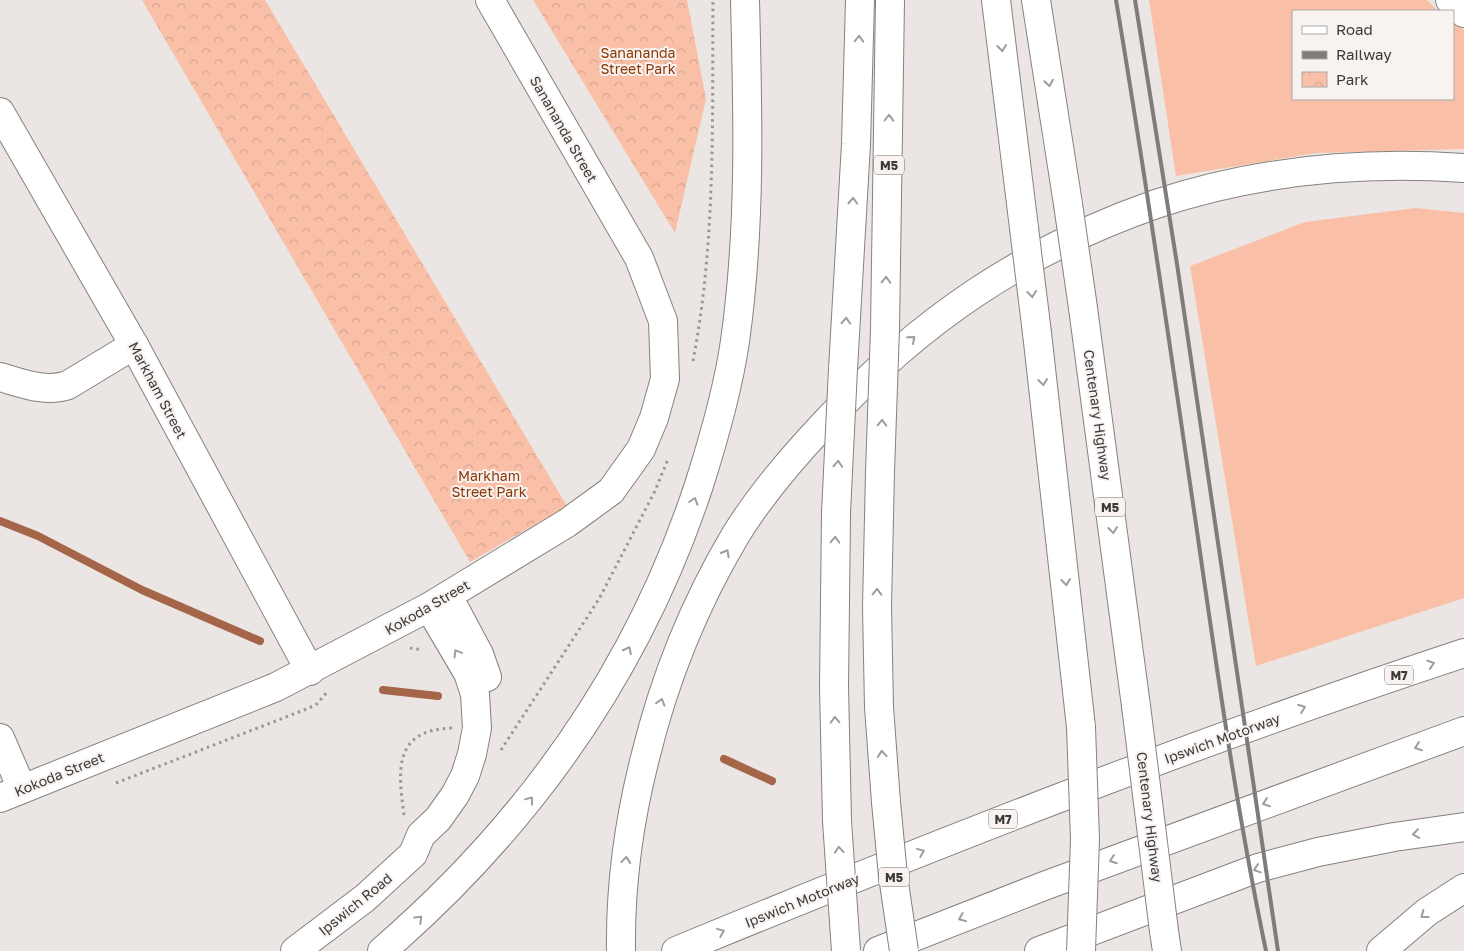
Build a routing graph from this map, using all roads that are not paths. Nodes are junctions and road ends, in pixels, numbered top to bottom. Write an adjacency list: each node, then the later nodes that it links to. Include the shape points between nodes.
1 (490, 0): 11 (main road, Sanananda Street)
2 (745, 0): 24 (main road, one-way to 2, via 480,858 559,762 622,664 657,595 685,528 723,403 735,342 749,162)
3 (860, 0): 27 (main road, one-way to 3, bridge, via 837,821 834,687 836,513 856,144)
4 (890, 0): 29 (main road, M5, one-way to 4, bridge, via 878,707 877,607)
5 (996, 0): 31 (main road, one-way to 31, bridge, via 1081,727 1085,839)
6 (1036, 0): 22 (main road, Centenary Highway / M5, one-way to 22, bridge, via 1084,308)
7 (1450, 0): 8 (main road)
8 (1464, 13)
9 (0, 112): 12 (main road, Markham Street)
10 (1464, 168): 25 (main road, one-way to 10, via 627,850 638,786 667,681 688,627 737,533 769,487 862,383 932,322 972,293 1060,245 1156,204 1268,177 1328,169 1376,165)
11 (639, 258): 14 (main road, Kokoda Street, via 663,321 665,378 641,450 611,491 567,523)
12 (134, 345): 13 (main road, via 58,389); 16 (main road, Markham Street)
13 (0, 377)
14 (438, 601): 16 (main road, Kokoda Street); 23 (main road, Ipswich Road, via 480,654 489,684 492,744 480,784 463,813 431,847 413,854 365,898)
15 (1464, 653): 26 (main road, Ipswich Motorway / M7, one-way to 15, via 1008,817 1334,696)
16 (310, 671): 19 (main road, Kokoda Street)
17 (1464, 731): 28 (main road, one-way to 28, via 1044,886)
18 (0, 738): 19 (main road)
19 (11, 794)
20 (1464, 827): 30 (main road, one-way to 30, via 1318,852 1258,868)
21 (1464, 888): 32 (main road, one-way to 32, via 1427,912)
22 (1166, 941)
23 (295, 951)
24 (382, 951)
25 (621, 951)
26 (676, 951)
27 (846, 951)
28 (878, 951)
29 (904, 951)
30 (1039, 951)
31 (1081, 951)
32 (1381, 951)

